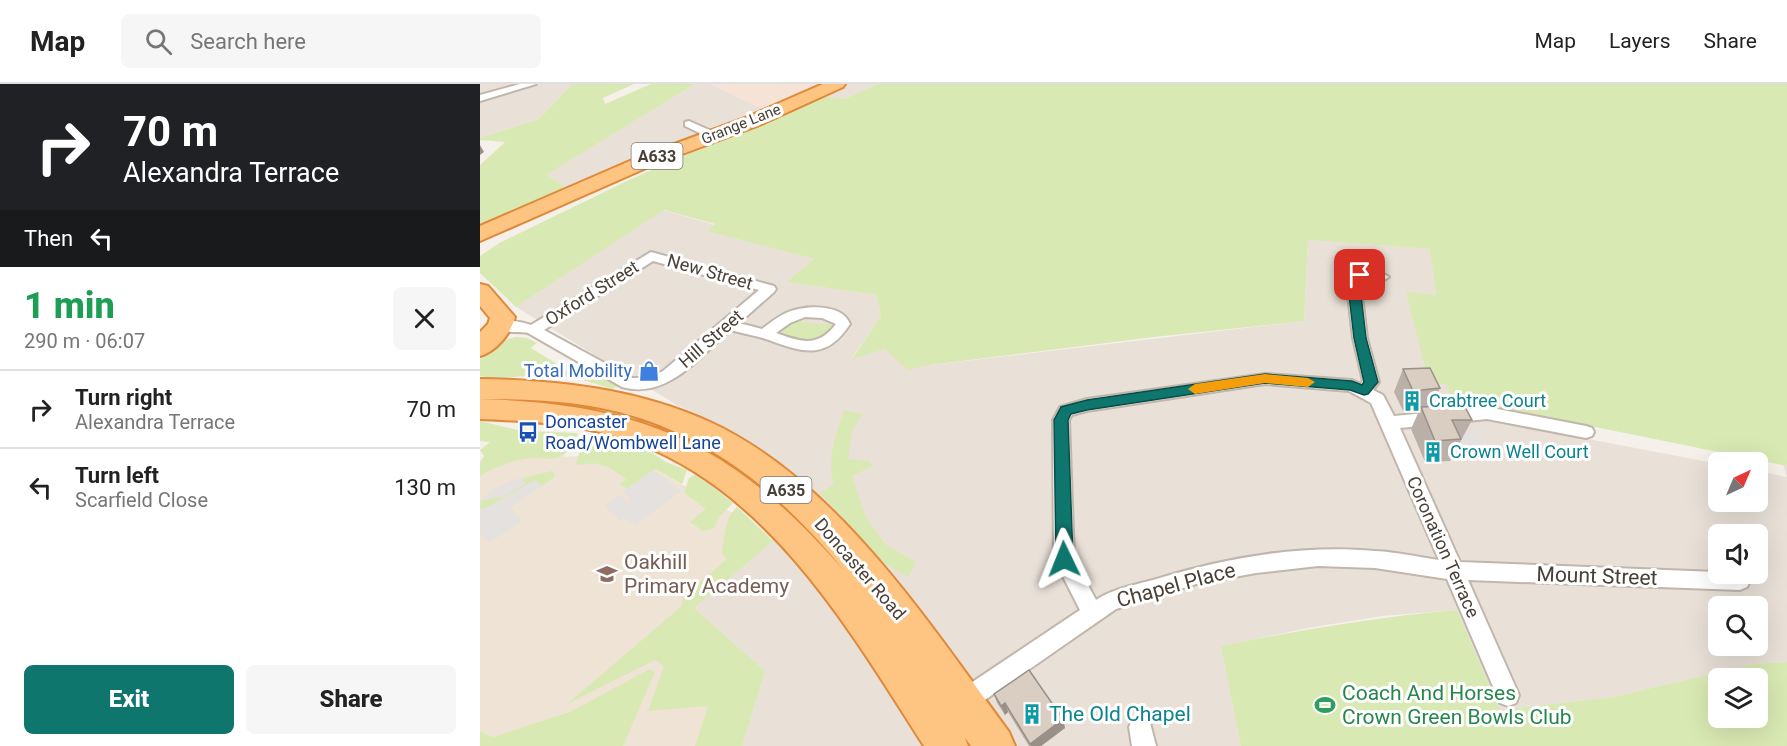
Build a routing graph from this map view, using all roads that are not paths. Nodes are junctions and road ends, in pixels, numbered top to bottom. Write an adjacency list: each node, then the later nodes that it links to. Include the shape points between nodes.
1 (531, 84): 3 (street)
2 (837, 84): 5 (highway, Grange Lane / A633)
3 (480, 98)
4 (689, 124): 5 (street)
5 (714, 136): 6 (highway, Grange Lane / A633, via 652,158); 7 (highway, A633)
6 (480, 234)
7 (480, 249)
8 (651, 256): 10 (street, New Street); 14 (street, Oxford Street)
9 (1382, 277): 18 (street, via 1360,275 1354,286)
10 (769, 289): 12 (street, Hill Street)
11 (480, 291): 13 (highway, via 503,317)
12 (728, 325): 14 (street, Hill Street, via 669,375 639,386); 15 (street)
13 (500, 327): 14 (street); 16 (highway)
14 (533, 330)
15 (765, 334)
16 (480, 347)
17 (480, 389): 26 (highway, Doncaster Road / A635, via 544,391 617,402 679,421 725,444 783,487 843,543)
18 (1370, 395): 20 (street, Coronation Terrace); 24 (street, via 1352,386 1265,379 1066,411 1061,420 1064,559)
19 (480, 409): 27 (highway, Doncaster Road / A635, via 590,419 674,447 725,476 762,507 828,578)
20 (1389, 423): 21 (street, via 1487,413); 22 (street, Coronation Terrace)
21 (1586, 432)
22 (1454, 571): 23 (street, Mount Street); 24 (street, Chapel Place, via 1376,559 1318,558 1256,564 1196,575 1110,602); 25 (street, Coronation Terrace)
23 (1708, 580)
24 (1093, 612): 26 (street, Chapel Place)
25 (1508, 695)
26 (963, 702): 27 (street, Chapel Place); 28 (highway, Doncaster Road / A635)
27 (940, 734)
28 (994, 746)

